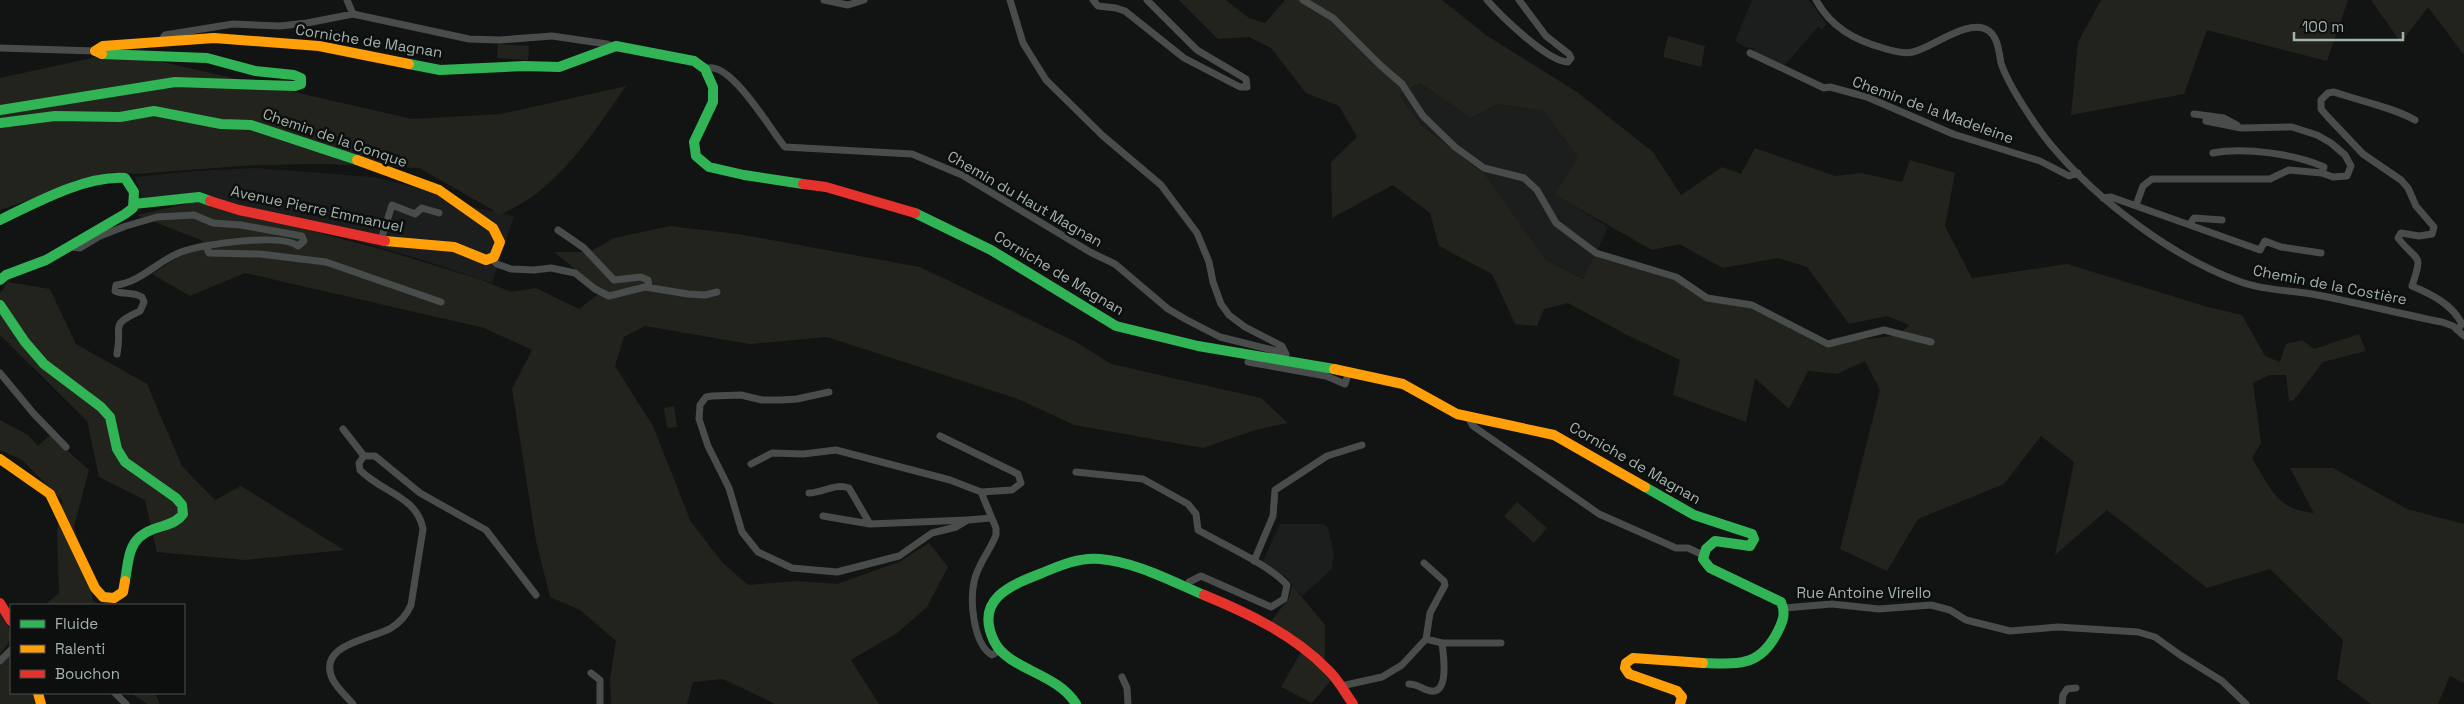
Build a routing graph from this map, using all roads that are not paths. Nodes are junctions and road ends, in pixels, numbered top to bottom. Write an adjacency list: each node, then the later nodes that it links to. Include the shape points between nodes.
1 (347, 0): 11 (street)
2 (824, 0): 3 (street, via 848,5)
3 (864, 0)
4 (1010, 0): 49 (street, via 1023,42 1046,80 1103,136 1161,185 1198,233 1221,304 1245,327 1282,346)
5 (1093, 0): 6 (street, via 1098,6 1125,12 1184,58 1240,86 1247,86 1246,79 1197,50)
6 (1147, 0)
7 (1303, 0): 47 (street, via 1333,18 1402,84 1423,116 1456,147 1484,168 1524,178 1537,190 1556,222 1596,253 1676,277 1707,298 1752,305 1828,344 1884,330)
8 (1487, 0): 9 (street, via 1517,31 1568,62 1570,54 1546,36)
9 (1519, 0)
10 (1816, 0): 26 (street, Chemin de la Costière, via 1829,19 1848,34 1896,51 1915,51 1972,27 1989,31 2009,80 2034,121)
11 (353, 14): 12 (street, via 280,26 233,24 166,36); 13 (street, via 468,39 552,36)
12 (161, 41): 13 (street, Corniche de Magnan, via 214,38 303,44 440,70 559,67); 15 (street, Corniche de Magnan, via 103,46)
13 (611, 46): 17 (street, via 680,57 697,62)
14 (0, 48): 15 (street, Corniche de Magnan)
15 (96, 51): 18 (street, Chemin de la Conque, via 99,54 207,58 255,72 294,75 302,80 295,86 175,82)
16 (1750, 53): 26 (street, Chemin de la Madeleine, via 1824,88 1867,97 1921,122 2040,161 2069,176)
17 (705, 69): 49 (street, Chemin du Haut Magnan, via 717,69 741,88 785,147 912,154 962,176 1115,264 1168,309 1186,320 1220,338); 49 (street, Corniche de Magnan, via 713,87 713,102 694,142 696,156 709,167 826,187 924,216 998,254 1116,326 1171,341)
18 (0, 110)
19 (2194, 114): 23 (street, via 2224,118)
20 (2414, 120): 45 (street, via 2398,111 2334,92 2321,100 2327,116 2363,154 2401,180 2416,206 2434,227 2428,236 2401,233 2398,238 2419,260 2412,286 2442,302 2456,314)
21 (2206, 121): 23 (street)
22 (0, 122): 39 (street, Chemin de la Conque, via 55,116 120,117 154,111 261,128 445,194 497,232 500,245)
23 (2240, 128): 25 (street, via 2292,127 2317,135 2345,155 2351,166 2347,176)
24 (2213, 153): 25 (street, via 2277,155 2316,163 2324,167)
25 (2322, 173): 29 (street, via 2289,170 2270,179 2152,179 2143,186)
26 (2078, 174): 27 (street, Chemin de la Costière)
27 (2103, 198): 29 (street, via 2108,196); 45 (street, Chemin de la Costière, via 2188,258 2240,282)
28 (134, 204): 31 (street, via 129,182 110,176 34,203); 35 (street, Avenue Pierre Emmanuel, via 199,198 239,210); 37 (street, via 125,214)
29 (2136, 205): 33 (street)
30 (439, 213): 35 (street, via 422,208 415,214 392,205)
31 (0, 220)
32 (2222, 220): 33 (street, via 2194,218)
33 (2190, 224): 38 (street, via 2260,250 2265,241 2281,247)
34 (558, 230): 41 (street, via 584,248 614,280 641,277 648,280)
35 (381, 240): 39 (street, Avenue Pierre Emmanuel, via 394,244 440,244 466,250 482,259)
36 (206, 246): 37 (street, via 284,240 298,246 304,241 302,236 213,223 194,215 157,217 100,236 80,248); 43 (street, via 209,253 260,254 326,262); 48 (street, via 181,252 129,282 116,284 115,291 135,293 144,302 140,311 124,317 119,324)
37 (67, 247): 40 (street, via 35,266)
38 (2321, 253)
39 (492, 259): 41 (street, via 511,269 551,268 575,273 610,296)
40 (0, 280)
41 (649, 287): 42 (street, via 688,294)
42 (717, 292)
43 (441, 302)
44 (0, 304): 60 (street, via 44,364 106,412 113,423 117,449 125,462 176,498 182,505 183,514 178,520 141,533 130,550 122,592 109,599 95,588 50,494)
45 (2461, 325): 46 (street, Chemin de la Costière)
46 (2464, 336)
47 (1931, 342)
48 (118, 354)
49 (1285, 357): 51 (street, Corniche de Magnan)
50 (1248, 362): 51 (street, via 1326,376 1345,384)
51 (1349, 371): 54 (street, Corniche de Magnan, via 1400,383)
52 (0, 373): 58 (street)
53 (829, 392): 67 (street, via 781,400 741,395 712,396 706,397 700,405 699,419 708,446 729,488 742,532 758,552 792,568 837,572 899,556 932,533 956,527)
54 (1468, 417): 69 (street, via 1474,426 1599,514 1676,548 1688,548); 69 (street, Corniche de Magnan, via 1554,435 1694,515 1754,536 1750,546 1715,541 1708,545)
55 (343, 428): 59 (street)
56 (940, 436): 63 (street, via 1003,465 1021,477 1017,488)
57 (1362, 445): 70 (street, via 1327,456 1275,490 1273,516)
58 (66, 447)
59 (364, 456): 73 (street, via 375,456 420,494 486,530); 90 (street, via 359,462 360,470 411,505 423,529 408,612 392,628 350,643 334,655 332,677)
60 (0, 459)
61 (751, 464): 63 (street, via 772,453 841,450 950,480)
62 (1076, 472): 70 (street, via 1143,479 1188,504 1196,514 1198,530)
63 (981, 492): 66 (street)
64 (809, 493): 68 (street, via 830,487 850,488)
65 (823, 516): 68 (street)
66 (991, 518): 67 (street); 80 (street, via 996,535 974,581 973,615 987,652 992,655)
67 (968, 520): 68 (street)
68 (870, 524)
69 (1703, 555): 75 (street, via 1707,566 1775,598)
70 (1254, 562): 72 (street, via 1287,585 1286,594 1279,604 1271,606 1200,576 1189,582)
71 (1424, 563): 77 (street, via 1445,585 1430,613)
72 (1187, 588): 80 (street, via 1117,562 1091,558 1078,561 1020,581 996,597 990,607 989,628); 86 (street, via 1284,635 1329,670)
73 (536, 594)
74 (0, 603): 76 (street)
75 (1784, 608): 95 (street, via 1781,625 1771,645 1766,652 1750,660 1702,663 1633,658 1627,661 1625,668 1629,674 1677,691 1682,697); 97 (street, Rue Antoine Virello, via 1832,604 1879,609 1931,605 1950,610 1966,620 2010,631 2058,627 2138,632 2155,637 2222,680)
76 (10, 619)
77 (1426, 639): 78 (street); 86 (street, via 1402,666 1382,677)
78 (1442, 643): 79 (street); 85 (street, via 1446,668 1440,686 1430,691 1417,684)
79 (1501, 643)
80 (1001, 650): 92 (street, via 1018,664 1067,690)
81 (10, 651): 82 (street)
82 (0, 661)
83 (591, 673): 91 (street, via 600,680)
84 (1122, 676): 93 (street)
85 (1409, 684)
86 (1341, 686): 94 (street)
87 (2076, 688): 96 (street, via 2067,689)
88 (116, 694): 89 (street)
89 (126, 704)
90 (353, 704)
91 (600, 704)
92 (1076, 704)
93 (1128, 704)
94 (1353, 704)
95 (1680, 704)
96 (2062, 704)
97 (2246, 704)

